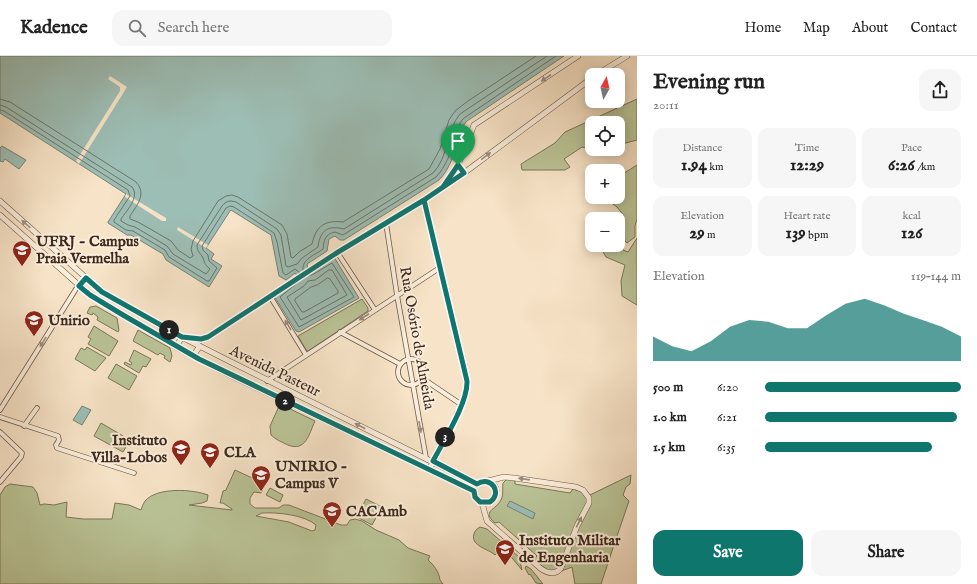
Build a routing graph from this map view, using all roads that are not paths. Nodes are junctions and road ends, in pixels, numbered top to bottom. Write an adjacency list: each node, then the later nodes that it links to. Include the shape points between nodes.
1 (578, 56): 5 (street, one-way to 5, via 474,125)
2 (627, 56): 3 (street)
3 (607, 68)
4 (585, 83): 6 (street, one-way to 4)
5 (458, 165): 6 (street); 7 (street)
6 (464, 173): 7 (street)
7 (443, 187): 8 (street)
8 (424, 200): 11 (street); 13 (street)
9 (0, 201): 14 (street, Avenida Pasteur, one-way to 9)
10 (0, 215): 15 (street, Avenida Pasteur)
11 (386, 223): 12 (street); 17 (street, Rua Osório de Almeida)
12 (336, 253): 16 (street); 18 (street)
13 (441, 268): 17 (street); 30 (street, via 467,381)
14 (86, 278): 15 (street); 20 (street, Avenida Pasteur, via 102,292)
15 (79, 286): 22 (street, Avenida Pasteur); 32 (street, one-way to 32)
16 (272, 294): 20 (street, via 208,337); 23 (street, one-way to 16)
17 (396, 295): 18 (street); 25 (street, Rua Osório de Almeida)
18 (375, 310): 19 (street, one-way to 19)
19 (340, 332): 23 (street); 26 (street)
20 (182, 337): 21 (street, Avenida Pasteur); 22 (street)
21 (200, 346): 24 (street); 28 (street, Avenida Pasteur)
22 (176, 347): 24 (street, Avenida Pasteur)
23 (306, 355): 28 (street)
24 (194, 356): 37 (street, Avenida Pasteur)
25 (408, 359): 26 (street); 27 (street, via 422,364); 29 (street, Rua Osório de Almeida)
26 (400, 364): 29 (street, via 398,377 404,383)
27 (422, 378): 29 (street); 30 (street)
28 (267, 381): 36 (street, Avenida Pasteur, one-way to 28)
29 (412, 385): 38 (street, Rua Osório de Almeida, one-way to 38)
30 (462, 405): 39 (street)
31 (37, 408): 34 (street)
32 (0, 410)
33 (0, 417): 34 (street)
34 (24, 426): 41 (street, via 58,436 56,447)
35 (0, 432): 43 (street, via 22,453)
36 (379, 435): 37 (street); 38 (street, Avenida Pasteur)
37 (375, 444): 40 (street, Avenida Pasteur)
38 (426, 458): 39 (street, Avenida Pasteur)
39 (433, 461): 40 (street); 44 (street, Avenida Pasteur)
40 (429, 470): 45 (street, Avenida Pasteur)
41 (134, 473)
42 (488, 481): 44 (street); 46 (street, via 496,489 495,497 490,502); 46 (street, one-way to 42, via 487,521 540,568 550,573 561,568 577,526 590,503 586,493 576,487 504,477)
43 (0, 482)
44 (477, 484): 45 (street)
45 (474, 491): 46 (street, via 476,499)
46 (482, 503)

